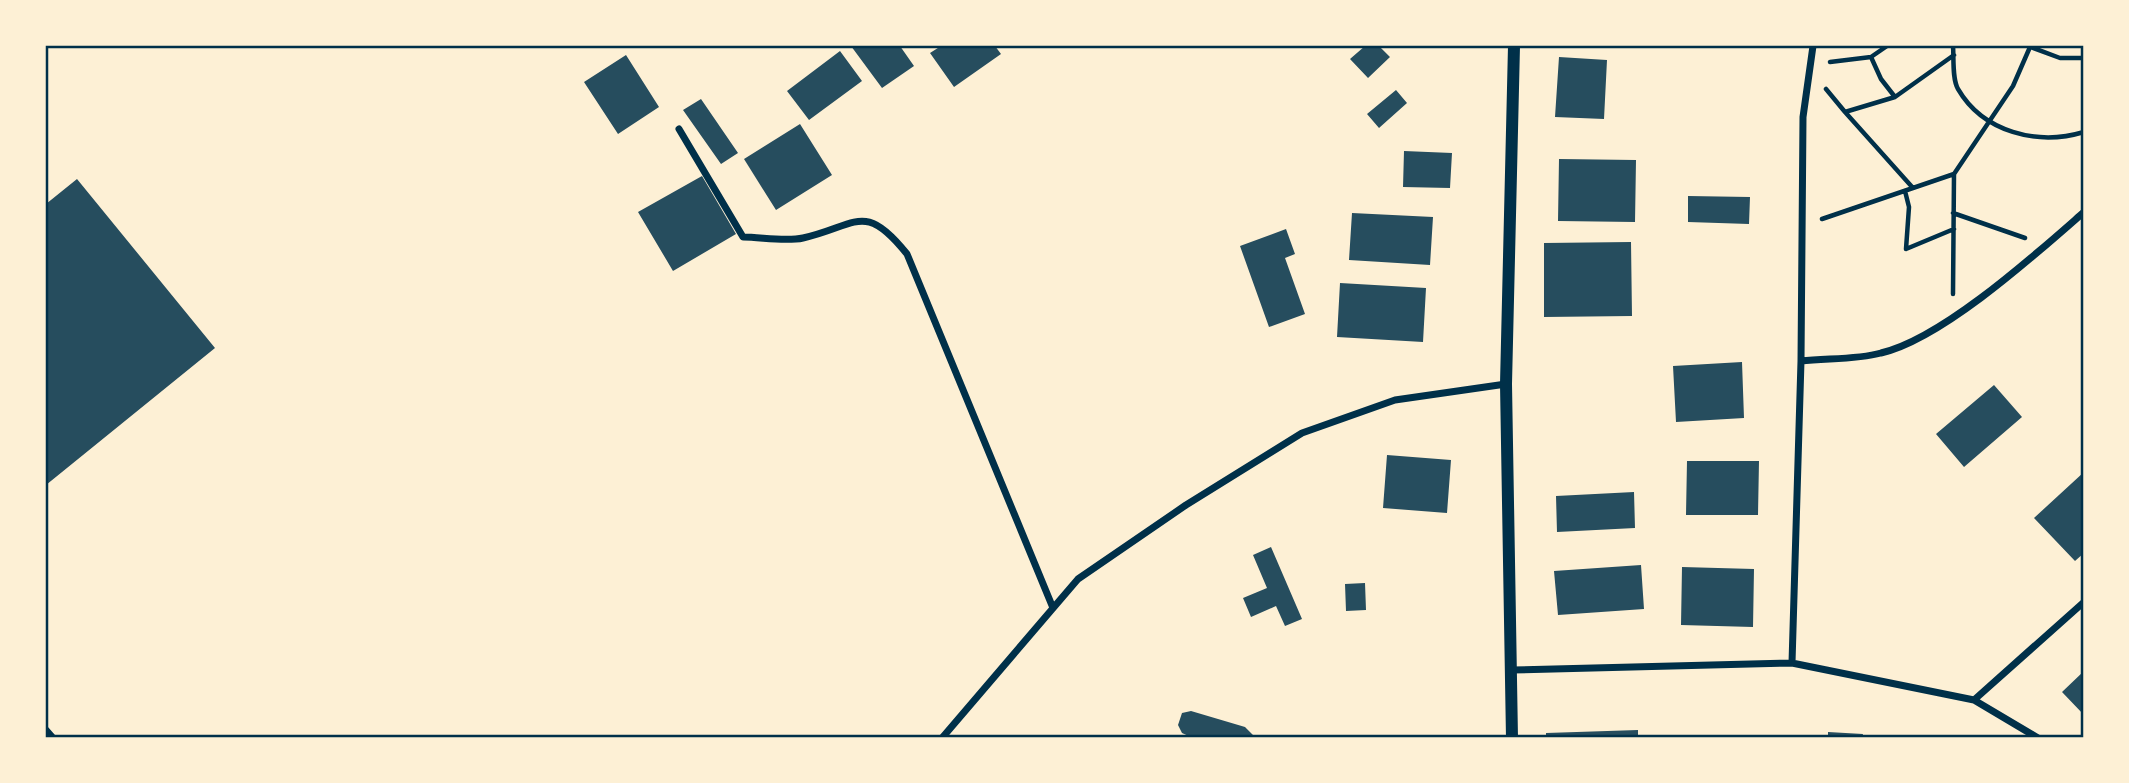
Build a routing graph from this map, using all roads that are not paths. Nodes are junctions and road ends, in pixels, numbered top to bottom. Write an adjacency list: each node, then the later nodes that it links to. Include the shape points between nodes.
1 (1514, 46): 6 (street)
2 (1813, 46): 5 (street, via 1803,117)
3 (679, 129): 8 (street, via 743,237 802,239 857,219 887,229 907,254)
4 (2084, 212): 5 (street, via 1933,331 1882,354)
5 (1801, 361): 9 (street)
6 (1506, 384): 8 (street, via 1395,400 1302,433 1078,579); 10 (street)
7 (2084, 602): 11 (street)
8 (1053, 608): 14 (street)
9 (1792, 663): 10 (street); 11 (street)
10 (1511, 670): 15 (street)
11 (1974, 700): 16 (street)
12 (46, 730): 13 (street)
13 (53, 737)
14 (942, 737)
15 (1511, 737)
16 (2038, 737)

